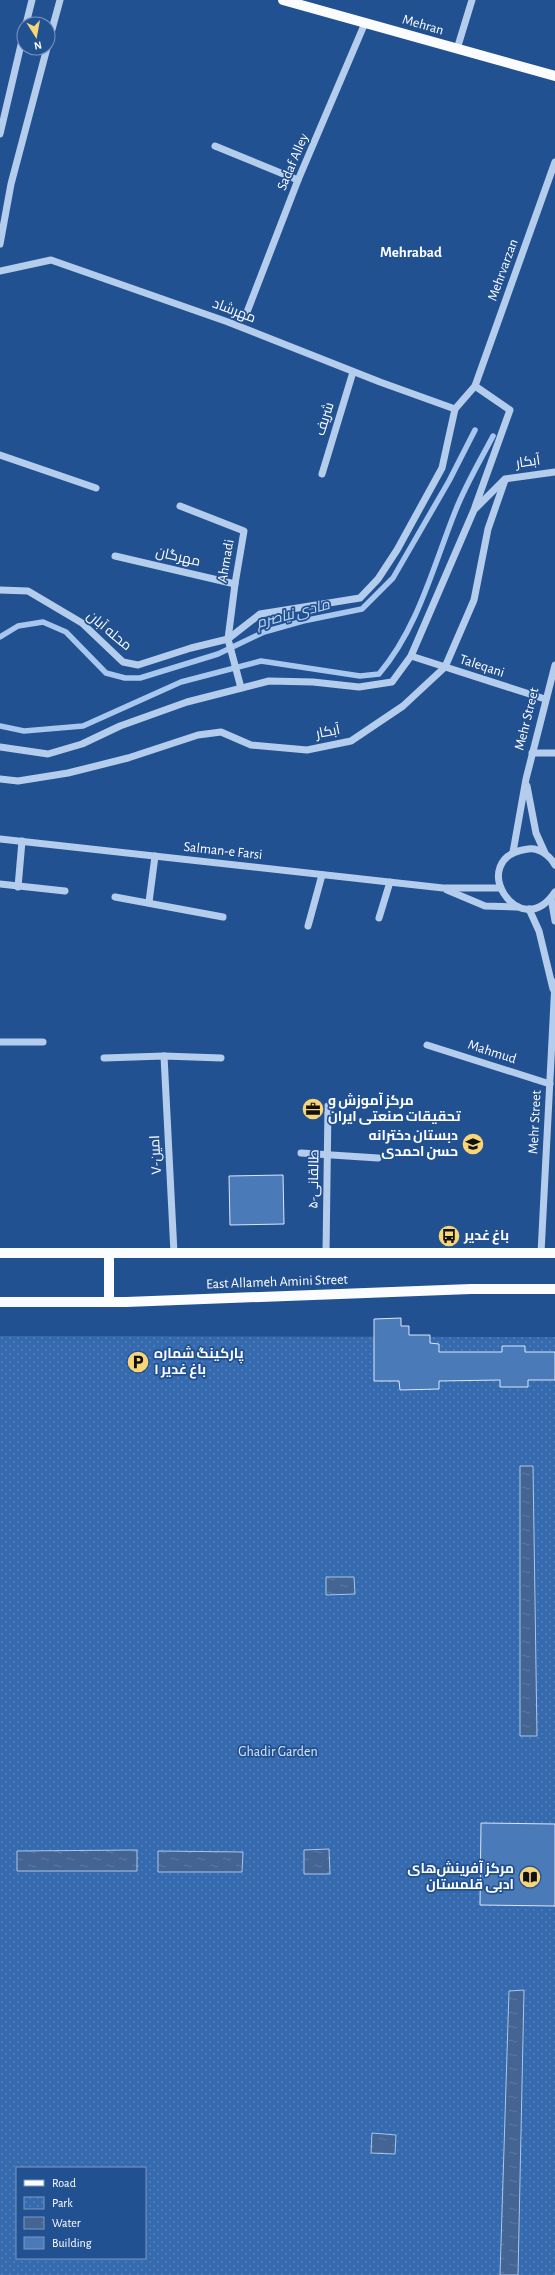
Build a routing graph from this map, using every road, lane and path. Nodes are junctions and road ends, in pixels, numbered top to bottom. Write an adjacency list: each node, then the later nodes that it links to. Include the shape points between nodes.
1 (32, 0): 5 (street)
2 (60, 0): 6 (street)
3 (284, 0): 7 (main road, Mehran)
4 (472, 0): 8 (street)
5 (28, 16)
6 (56, 16)
7 (365, 23): 8 (main road, Mehran); 15 (street, Sadaf Alley)
8 (457, 49): 11 (main road, Mehran)
9 (18, 56): 12 (street)
10 (45, 56): 16 (street, via 11,184)
11 (555, 76)
12 (0, 134)
13 (215, 146): 15 (street)
14 (555, 162): 20 (street, Mehrvarzan)
15 (298, 180): 18 (street, Sadaf Alley)
16 (0, 244)
17 (0, 271): 19 (street, مهرشاد, via 51,260 228,322)
18 (247, 312)
19 (353, 372): 21 (street, مهرشاد); 24 (street, شریف)
20 (475, 386): 21 (street); 28 (street, via 510,410)
21 (455, 409): 32 (street, via 442,468 397,550 378,579 360,598 260,614)
22 (0, 455): 26 (street)
23 (555, 472): 25 (street, آبکار)
24 (322, 474)
25 (505, 479): 28 (street, آبکار); 35 (street, آبکار, via 488,529 474,600)
26 (96, 488)
27 (180, 506): 30 (street, Ahmadi, via 244,531)
28 (474, 510): 33 (street, آبکار)
29 (115, 556): 30 (street, مهرگان)
30 (234, 584): 32 (street, Ahmadi)
31 (0, 590): 32 (street, محله آبان, via 28,591 82,623 123,662 138,665)
32 (228, 639): 36 (street)
33 (412, 656): 35 (street, Taleqani); 36 (street, آبکار, via 392,682 359,687 269,681)
34 (555, 665): 37 (street, Mehr Street)
35 (445, 667): 37 (street, Taleqani); 41 (street, آبکار, via 403,706 351,741 307,750 251,745 221,732 198,735 128,758 68,773 18,781)
36 (240, 688): 38 (street, آبکار, via 186,702 120,726 82,744 48,754)
37 (545, 699): 39 (street, Mehr Street)
38 (0, 747)
39 (532, 753): 40 (street); 42 (street, Mehr Street)
40 (555, 753)
41 (0, 779)
42 (526, 779): 45 (street, Mehr Street); 46 (street, Mehr Street, via 536,833)
43 (0, 839): 44 (street, Salman-e Farsi)
44 (22, 841): 47 (street, Salman-e Farsi); 52 (street)
45 (513, 852): 46 (street, via 529,848); 54 (street, via 502,864 498,880)
46 (545, 853): 48 (street, Mehr Street)
47 (155, 856): 49 (street, Salman-e Farsi); 58 (street)
48 (555, 865)
49 (322, 875): 50 (street, Salman-e Farsi); 64 (street)
50 (390, 882): 53 (street, Salman-e Farsi); 62 (street)
51 (0, 884): 52 (street)
52 (18, 887): 55 (street)
53 (443, 888): 54 (street, Salman-e Farsi); 59 (street, Salman-e Farsi, via 485,906)
54 (500, 888): 59 (street, via 504,897)
55 (65, 891)
56 (553, 895): 60 (street, via 541,906); 63 (street)
57 (115, 897): 58 (street)
58 (148, 902): 61 (street)
59 (519, 907): 60 (street, Salman-e Farsi)
60 (529, 909): 66 (street, Mehr Street, via 538,931)
61 (223, 917)
62 (379, 918)
63 (555, 921)
64 (308, 926)
65 (555, 982): 66 (street, Mehr Street)
66 (554, 993): 70 (street, Mehr Street)
67 (0, 1042): 68 (street)
68 (43, 1042)
69 (427, 1045): 74 (street, Mahmud)
70 (553, 1053): 74 (street, Mehr Street)
71 (164, 1056): 72 (street); 73 (street); 80 (street, ۷-امین)
72 (104, 1058)
73 (221, 1058)
74 (550, 1084): 82 (street, Mehr Street)
75 (328, 1106): 77 (street, ۵-طالقانی)
76 (301, 1153): 77 (street)
77 (328, 1154): 78 (street); 81 (street, ۵-طالقانی)
78 (378, 1158)
79 (0, 1253): 84 (main road, East Allameh Amini Street)
80 (174, 1253): 81 (main road, East Allameh Amini Street); 84 (main road, East Allameh Amini Street)
81 (326, 1253): 82 (main road, East Allameh Amini Street)
82 (541, 1253): 83 (main road, East Allameh Amini Street)
83 (555, 1253)
84 (109, 1254): 87 (main road)
85 (555, 1289): 87 (main road, East Allameh Amini Street, via 471,1289)
86 (0, 1302): 87 (main road, East Allameh Amini Street)
87 (109, 1302)

